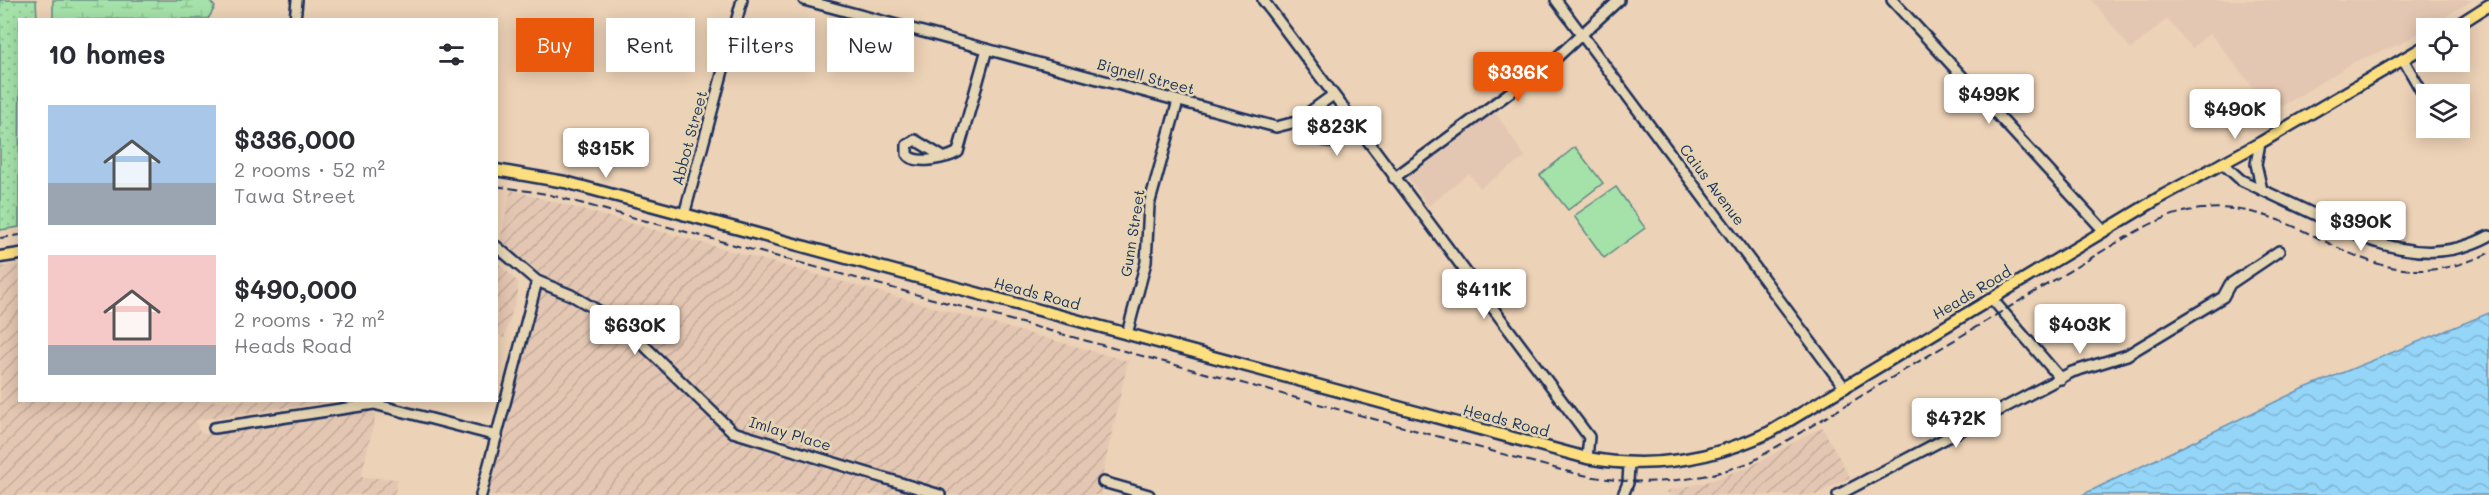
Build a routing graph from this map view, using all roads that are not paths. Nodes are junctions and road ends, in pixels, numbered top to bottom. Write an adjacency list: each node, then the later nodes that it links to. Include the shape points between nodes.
1 (297, 0): 9 (street)
2 (742, 0): 26 (street, Abbot Street)
3 (804, 0): 12 (street, Bignell Street)
4 (1263, 0): 16 (street)
5 (1556, 0): 11 (street, Caius Avenue)
6 (1619, 0): 11 (street)
7 (1892, 0): 27 (street)
8 (2489, 5): 10 (main road)
9 (295, 18)
10 (2469, 18)
11 (1582, 36): 24 (street); 37 (street, Caius Avenue)
12 (987, 49): 17 (street, Bignell Street); 21 (street, via 962,145 958,152)
13 (2416, 51): 14 (main road, Heads Road)
14 (2403, 59): 15 (street); 20 (main road, Heads Road)
15 (2417, 84)
16 (1333, 95): 17 (street, Bignell Street, via 1296,122 1276,128); 18 (street)
17 (1178, 101): 35 (street, Gunn Street, via 1149,205 1146,262)
18 (1357, 127): 19 (street, via 1335,144); 24 (street)
19 (1308, 136)
20 (2260, 143): 22 (main road, Heads Road); 25 (street, via 2256,164)
21 (943, 158)
22 (2222, 163): 25 (street, via 2234,176); 27 (main road, Heads Road)
23 (498, 170): 26 (main road, Heads Road, via 550,178)
24 (1394, 178): 40 (street, via 1588,437)
25 (2262, 190): 28 (street, via 2367,239 2409,252 2443,252)
26 (684, 215): 35 (main road, Heads Road)
27 (2104, 231): 34 (main road, Heads Road)
28 (2489, 236)
29 (498, 248): 33 (street, Imlay Place)
30 (2279, 251): 36 (street, via 2230,284 2223,297 2127,355)
31 (18, 254): 32 (main road)
32 (0, 257)
33 (537, 281): 39 (street); 44 (street, Imlay Place, via 571,295 623,326 733,432)
34 (1992, 299): 36 (street); 37 (main road, Heads Road)
35 (1127, 334): 40 (main road, Heads Road)
36 (2061, 379): 47 (street)
37 (1845, 388): 41 (main road, Heads Road, via 1770,432 1724,452 1684,461)
38 (214, 428): 39 (street, via 374,404)
39 (497, 435): 43 (street)
40 (1587, 458): 41 (main road, Heads Road)
41 (1629, 464): 46 (street)
42 (1103, 482): 45 (street)
43 (481, 495)
44 (940, 495)
45 (1149, 495)
46 (1623, 495)
47 (1838, 495)

